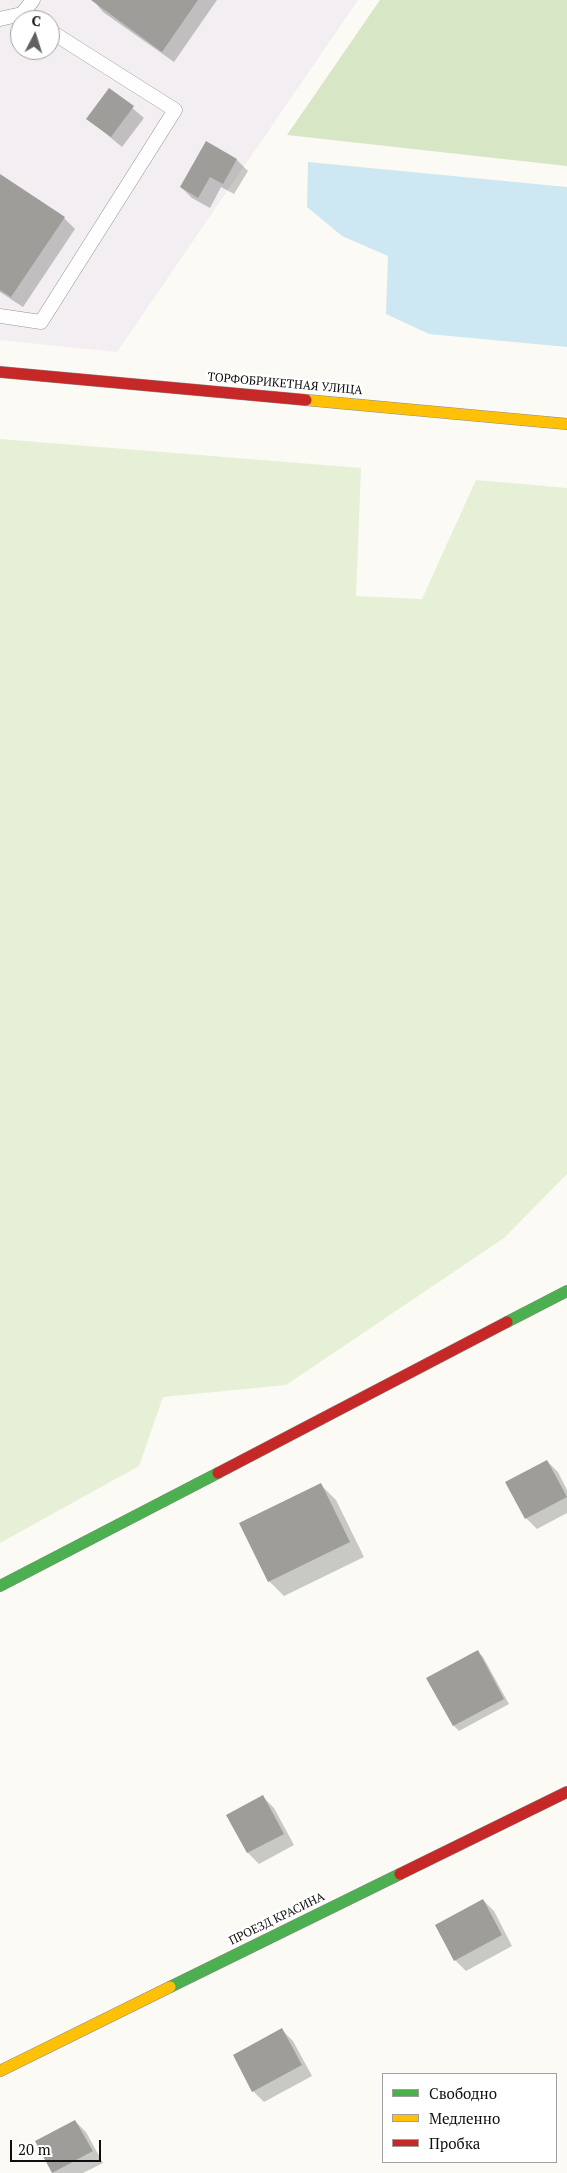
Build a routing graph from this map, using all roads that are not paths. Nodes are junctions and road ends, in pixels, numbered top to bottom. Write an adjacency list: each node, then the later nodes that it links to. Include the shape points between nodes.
1 (60, 37): 2 (lane, via 175,110 42,322)
2 (0, 316)
3 (0, 372): 4 (street, ТОРФОБРИКЕТНАЯ УЛИЦА)
4 (567, 424)
5 (567, 1291): 6 (street)
6 (0, 1586)
7 (567, 1792): 8 (street, ПРОЕЗД КРАСИНА)
8 (0, 2071)

